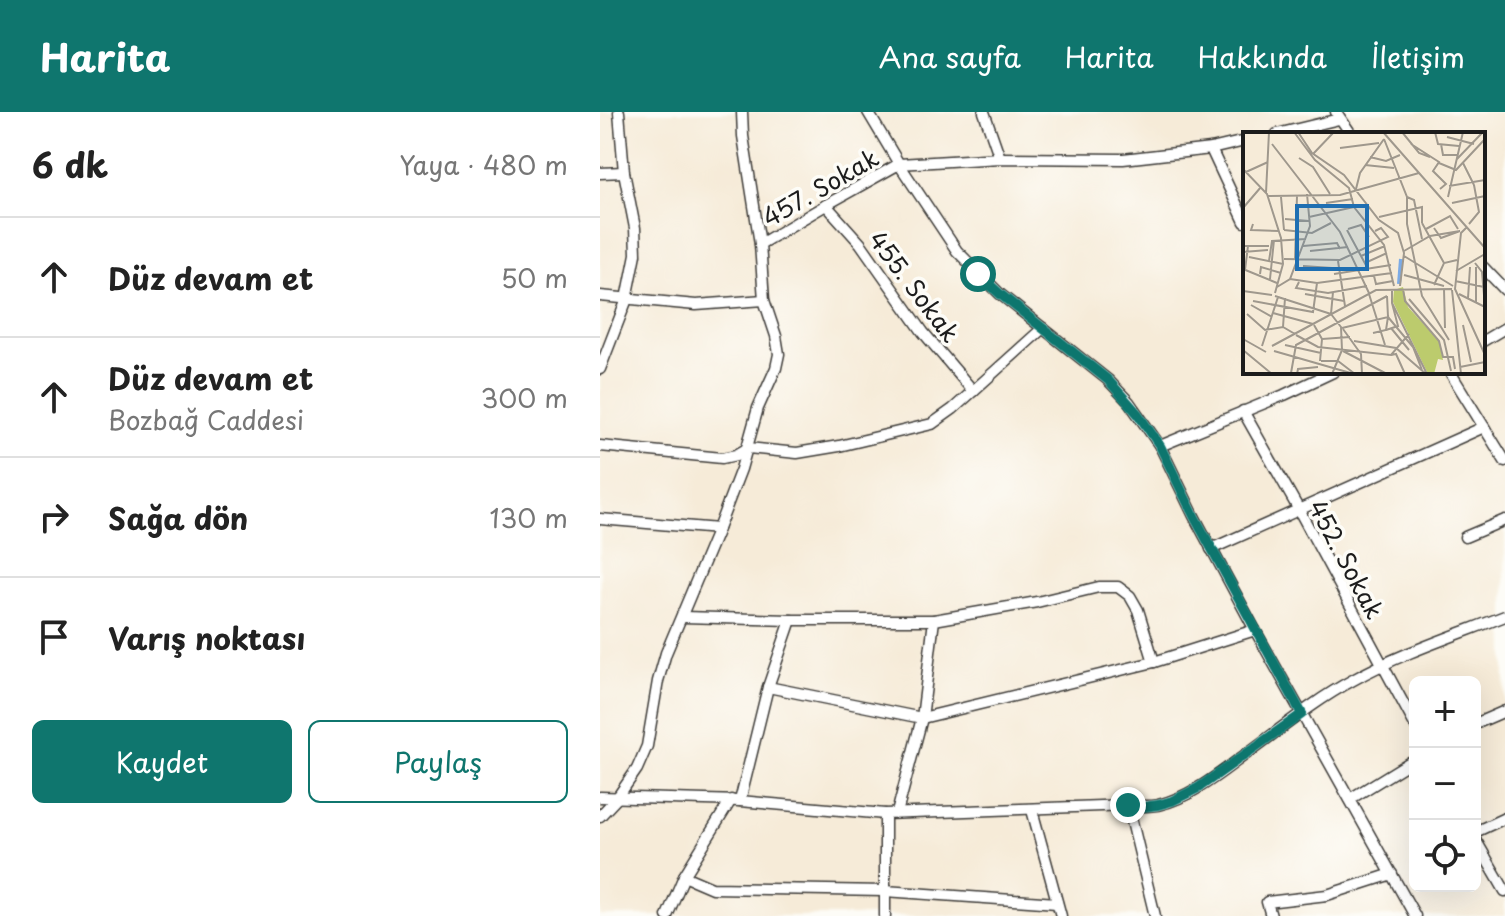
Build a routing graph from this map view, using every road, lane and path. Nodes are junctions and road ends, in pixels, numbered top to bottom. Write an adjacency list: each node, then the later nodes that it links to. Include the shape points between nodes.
1 (619, 112): 12 (street)
2 (742, 112): 16 (street)
3 (868, 112): 11 (street)
4 (984, 112): 10 (street)
5 (1337, 115): 6 (street); 7 (street)
6 (1283, 132)
7 (1350, 132)
8 (1243, 141): 9 (street)
9 (1211, 149): 10 (street, via 1123,159); 15 (street)
10 (1000, 158): 11 (street)
11 (899, 164): 14 (street, 457. Sokak); 22 (street, via 957,251)
12 (624, 172): 13 (street); 20 (street, via 636,254)
13 (600, 173)
14 (826, 205): 16 (street, 457. Sokak); 28 (street, 455. Sokak)
15 (1243, 218)
16 (760, 244): 21 (street)
17 (1485, 269): 18 (street)
18 (1505, 290)
19 (600, 296): 20 (street)
20 (627, 299): 21 (street, via 696,305); 25 (street)
21 (764, 300): 33 (street, via 779,354)
22 (1043, 328): 28 (street); 32 (street, via 1118,390)
23 (1505, 328): 24 (street)
24 (1485, 340)
25 (600, 369)
26 (1328, 374): 29 (street)
27 (1451, 374): 30 (street)
28 (973, 391): 33 (street, via 932,424 904,432 797,453)
29 (1243, 411): 32 (street); 35 (street, 452. Sokak)
30 (1484, 427): 34 (street); 35 (street)
31 (600, 446): 33 (street, via 722,458)
32 (1160, 446): 40 (street)
33 (748, 448): 38 (street)
34 (1505, 461)
35 (1299, 510): 40 (street); 47 (street, 452. Sokak)
36 (600, 519): 38 (street)
37 (1505, 520): 39 (street)
38 (718, 529): 42 (street)
39 (1465, 537)
40 (1211, 549): 45 (street)
41 (1505, 616): 47 (street)
42 (683, 617): 43 (street); 56 (street, via 658,681 647,746)
43 (791, 620): 44 (street); 48 (street)
44 (934, 620): 46 (street, via 1118,587 1138,610); 52 (street)
45 (1255, 630): 46 (street); 50 (street)
46 (1154, 662): 52 (street)
47 (1381, 665): 50 (street); 51 (street, 452. Sokak)
48 (768, 687): 52 (street); 58 (street)
49 (1505, 711): 53 (street)
50 (1302, 714): 57 (street); 59 (street, via 1198,788 1158,805)
51 (1409, 714)
52 (922, 718): 61 (street)
53 (1481, 721)
54 (1409, 763): 57 (street)
55 (600, 797): 56 (street)
56 (617, 798): 58 (street); 62 (street)
57 (1350, 799): 66 (street)
58 (735, 800): 61 (street); 67 (street)
59 (1128, 805): 60 (street); 74 (street)
60 (1032, 810): 61 (street); 70 (street)
61 (891, 814): 68 (street)
62 (600, 816)
63 (1505, 818): 64 (street)
64 (1481, 829)
65 (1481, 849): 69 (street)
66 (1392, 874): 75 (street, via 1327,895 1267,902); 76 (street)
67 (684, 876): 68 (street, via 712,888); 71 (street)
68 (885, 891): 70 (street); 72 (street)
69 (1505, 891)
70 (1057, 903): 73 (street)
71 (667, 916)
72 (885, 916)
73 (1061, 916)
74 (1155, 916)
75 (1271, 916)
76 (1415, 916)

